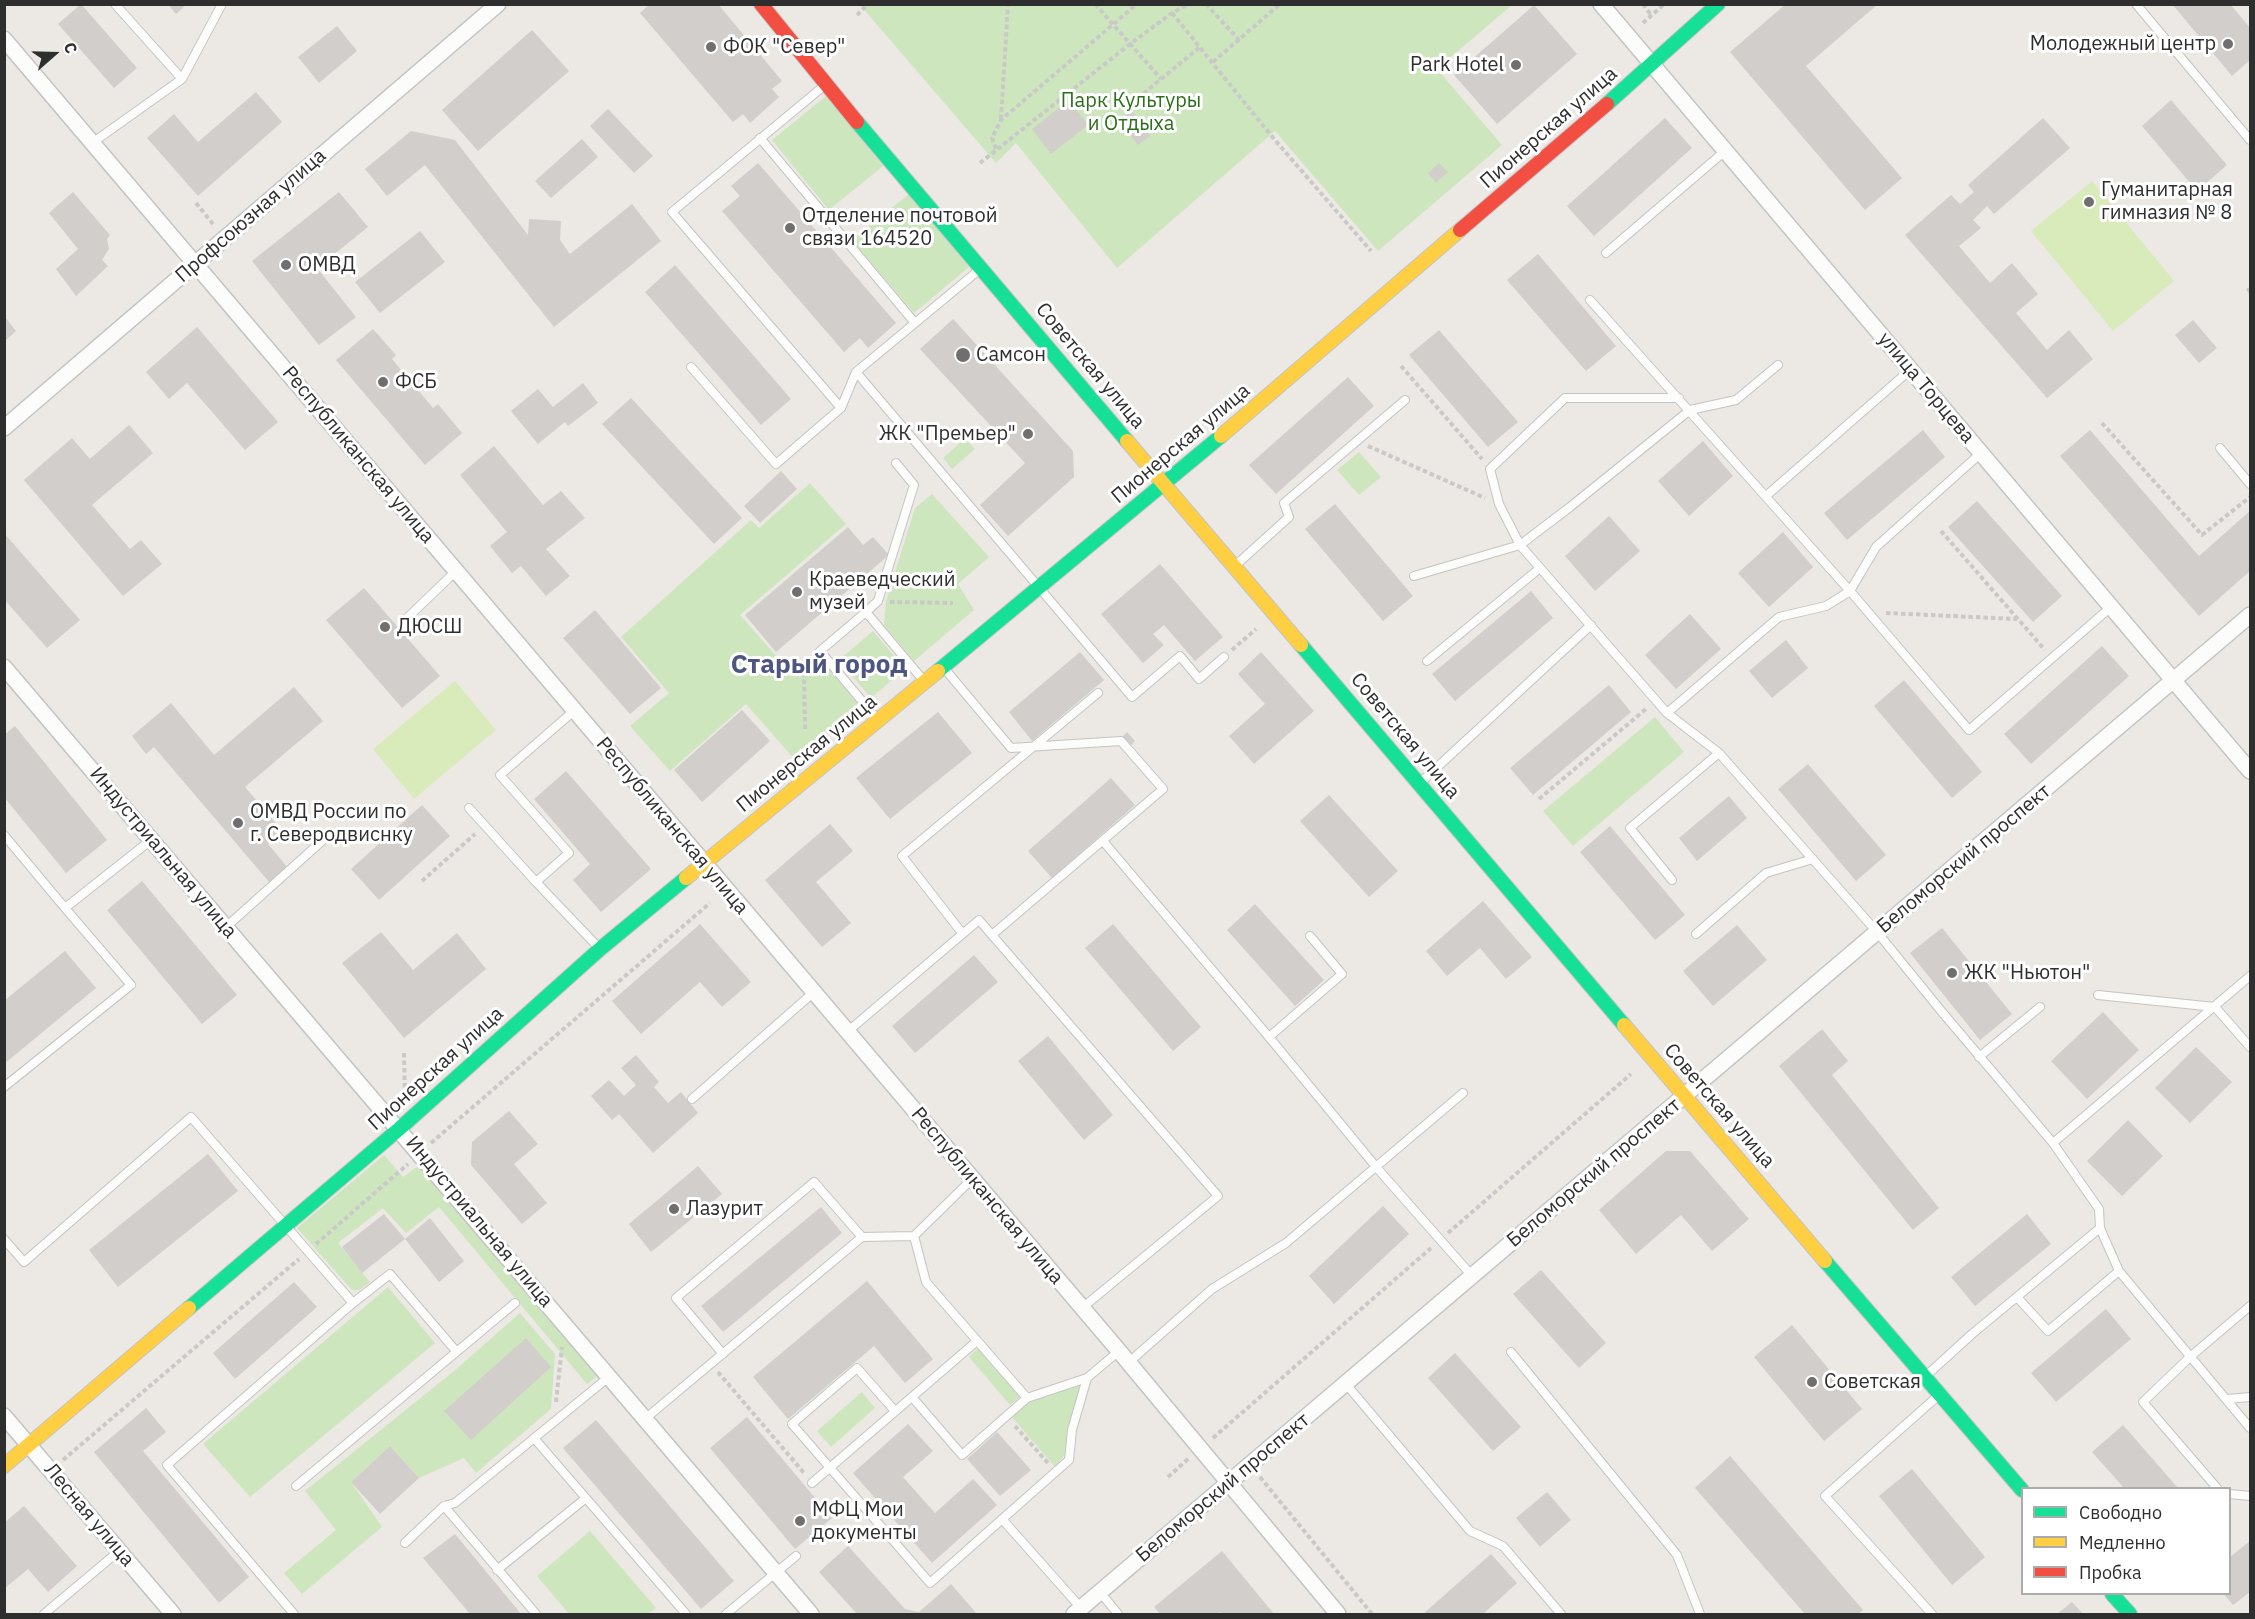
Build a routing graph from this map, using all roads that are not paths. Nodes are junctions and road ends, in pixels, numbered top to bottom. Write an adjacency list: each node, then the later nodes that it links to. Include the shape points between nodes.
1 (115, 4): 10 (lane)
2 (222, 4): 10 (lane)
3 (498, 4): 17 (street, Профсоюзная улица)
4 (761, 4): 11 (street, Советская улица)
5 (1601, 4): 9 (street, улица Торцева)
6 (1718, 4): 9 (street, Пионерская улица)
7 (2136, 4): 13 (lane)
8 (4, 39): 14 (street, Республиканская улица)
9 (1652, 65): 15 (street, улица Торцева); 33 (street, Пионерская улица)
10 (182, 79): 14 (lane)
11 (826, 84): 12 (lane); 18 (street, Советская улица)
12 (760, 138): 20 (lane); 27 (lane, via 672,212)
13 (2250, 140)
14 (92, 143): 17 (street, Республиканская улица)
15 (1725, 151): 16 (lane); 23 (street, улица Торцева)
16 (1606, 253)
17 (195, 264): 29 (street, Профсоюзная улица); 39 (street, Республиканская улица)
18 (982, 267): 20 (lane); 33 (street, Советская улица)
19 (1590, 300): 25 (lane)
20 (915, 323): 24 (lane)
21 (1778, 365): 28 (lane, via 1736,400)
22 (691, 367): 27 (lane, via 776,464)
23 (1910, 370): 31 (street, улица Торцева); 35 (lane)
24 (856, 372): 27 (lane); 41 (lane)
25 (1679, 398): 28 (lane); 36 (lane, via 1566,398 1490,469 1500,504)
26 (1406, 400): 37 (lane, via 1284,503 1288,518)
27 (842, 408)
28 (1690, 410): 35 (lane); 36 (lane)
29 (4, 428)
30 (2220, 448): 34 (lane)
31 (1981, 453): 42 (lane, via 1876,547); 43 (street, улица Торцева)
32 (896, 463): 44 (lane, via 914,484 878,601)
33 (1165, 484): 37 (street, Советская улица); 41 (street, Пионерская улица)
34 (2250, 484)
35 (1766, 496): 42 (lane)
36 (1520, 544): 38 (lane); 40 (lane)
37 (1235, 566): 63 (street, Советская улица)
38 (1540, 568): 47 (lane); 49 (lane)
39 (456, 571): 46 (lane); 55 (street, Республиканская улица)
40 (1414, 576)
41 (1039, 588): 48 (lane, via 1132,696 1180,656 1199,679); 50 (street, Пионерская улица)
42 (1850, 591): 43 (lane, via 1969,730); 56 (lane, via 1826,606 1779,617)
43 (2111, 607): 52 (street, улица Торцева)
44 (866, 612): 53 (lane); 57 (lane, via 820,651)
45 (2250, 615): 52 (street, Беломорский проспект)
46 (403, 622)
47 (1591, 625): 56 (lane); 63 (lane)
48 (1224, 657)
49 (1427, 661)
50 (943, 667): 53 (street, Пионерская улица); 59 (lane)
51 (6, 671): 66 (street, Индустриальная улица)
52 (2174, 681): 62 (street, улица Торцева); 75 (street, Беломорский проспект)
53 (925, 682): 57 (street, Пионерская улица)
54 (1098, 693): 58 (lane)
55 (574, 711): 70 (street, Республиканская улица); 72 (lane, via 500,775 570,853)
56 (1667, 713): 60 (lane)
57 (878, 720): 70 (street, Пионерская улица)
58 (1033, 747): 59 (lane); 61 (lane); 68 (lane, via 1121,741 1163,789)
59 (1011, 748): 61 (lane)
60 (1719, 753): 69 (lane); 71 (lane, via 1630,828)
61 (1016, 761): 76 (lane, via 902,856)
62 (2250, 771)
63 (1419, 783): 92 (street, Советская улица)
64 (469, 808): 72 (lane)
65 (4, 835): 73 (lane)
66 (151, 840): 73 (lane); 74 (street, Индустриальная улица)
67 (322, 841): 74 (lane)
68 (1103, 841): 78 (lane); 87 (lane)
69 (1813, 859): 75 (lane); 77 (lane, via 1766,873)
70 (704, 863): 80 (street, Пионерская улица); 82 (street, Республиканская улица)
71 (1672, 879)
72 (536, 882): 80 (lane)
73 (64, 908): 90 (lane, via 131,985)
74 (226, 927): 94 (street, Индустриальная улица)
75 (1877, 932): 89 (lane); 92 (street, Беломорский проспект)
76 (962, 933): 78 (lane, via 979,920); 86 (lane)
77 (1696, 934)
78 (992, 935): 109 (lane, via 1218,1196)
79 (1310, 936): 87 (lane, via 1342,974)
80 (600, 949): 94 (street, Пионерская улица)
81 (2250, 976): 85 (lane)
82 (814, 992): 86 (street, Республиканская улица); 93 (lane)
83 (2098, 995): 85 (lane)
84 (2040, 1006): 89 (lane)
85 (2215, 1007): 88 (lane); 95 (lane)
86 (847, 1032): 97 (street, Республиканская улица)
87 (1269, 1037): 96 (lane)
88 (2250, 1047)
89 (1979, 1057): 95 (lane)
90 (4, 1087)
91 (1463, 1094): 96 (lane)
92 (1684, 1096): 104 (street, Беломорский проспект); 117 (street, Советская улица)
93 (692, 1099)
94 (399, 1129): 98 (street, Пионерская улица); 116 (street, Индустриальная улица)
95 (2053, 1143): 99 (lane, via 2099,1209)
96 (1377, 1168): 104 (lane); 114 (lane, via 1286,1243 1212,1289)
97 (972, 1179): 100 (lane); 109 (street, Республиканская улица)
98 (286, 1226): 102 (lane, via 191,1117 24,1262); 106 (lane); 130 (street, Пионерская улица)
99 (2100, 1228): 103 (lane); 105 (lane)
100 (914, 1236): 101 (lane); 110 (lane, via 926,1282)
101 (862, 1237): 113 (lane); 113 (lane, via 814,1182 676,1298)
102 (4, 1239)
103 (2119, 1270): 105 (lane, via 2048,1331); 115 (lane)
104 (1473, 1277): 119 (street, Беломорский проспект)
105 (2017, 1297): 117 (lane)
106 (353, 1303): 111 (lane, via 390,1274); 153 (lane, via 167,1465)
107 (515, 1303): 111 (lane)
108 (2250, 1306): 115 (lane)
109 (1082, 1308): 114 (street, Республиканская улица)
110 (977, 1341): 121 (lane); 123 (lane)
111 (456, 1351): 135 (lane)
112 (1511, 1352): 161 (lane, via 1677,1555)
113 (723, 1354): 127 (lane)
114 (1123, 1357): 118 (lane); 134 (street, Республиканская улица)
115 (2190, 1357): 124 (lane); 136 (lane, via 2143,1402)
116 (610, 1376): 127 (street, Индустриальная улица); 129 (lane)
117 (1926, 1377): 120 (street, Советская улица)
118 (1087, 1378): 123 (lane); 142 (lane, via 1072,1430 1069,1460)
119 (1346, 1384): 134 (street, Беломорский проспект); 160 (lane, via 1470,1531 1503,1546)
120 (1940, 1394): 137 (street, Советская улица); 162 (lane, via 1825,1496)
121 (912, 1397): 123 (lane, via 962,1455); 125 (lane)
122 (2250, 1397): 124 (lane)
123 (1027, 1398)
124 (2227, 1399): 128 (lane)
125 (895, 1411): 132 (lane); 132 (lane, via 857,1368 792,1424)
126 (4, 1416): 130 (street, Лесная улица)
127 (646, 1418): 147 (street, Индустриальная улица)
128 (2250, 1428)
129 (534, 1438): 140 (lane); 141 (lane, via 455,1503)
130 (29, 1445): 131 (street, Пионерская улица); 144 (street, Лесная улица)
131 (4, 1466)
132 (830, 1468): 133 (lane); 142 (lane, via 930,1582)
133 (812, 1483)
134 (1229, 1483): 148 (street, Беломорский проспект); 159 (street, Республиканская улица)
135 (296, 1486)
136 (2216, 1487)
137 (2021, 1489)
138 (2231, 1494): 139 (lane)
139 (2250, 1496)
140 (586, 1498): 146 (lane); 155 (lane)
141 (444, 1506): 143 (lane); 146 (lane)
142 (1002, 1519): 150 (lane)
143 (405, 1543)
144 (119, 1551): 151 (lane); 152 (street, Лесная улица)
145 (796, 1556): 147 (lane)
146 (497, 1570): 154 (lane)
147 (775, 1573): 156 (lane); 157 (street, Индустриальная улица)
148 (1100, 1592): 150 (street, Беломорский проспект); 158 (lane)
149 (2114, 1595): 163 (street)
150 (1078, 1611)
151 (44, 1614)
152 (172, 1614)
153 (294, 1614)
154 (536, 1614)
155 (686, 1614)
156 (726, 1614)
157 (811, 1614)
158 (1118, 1614)
159 (1338, 1614)
160 (1561, 1614)
161 (1700, 1614)
162 (1932, 1614)
163 (2130, 1614)

